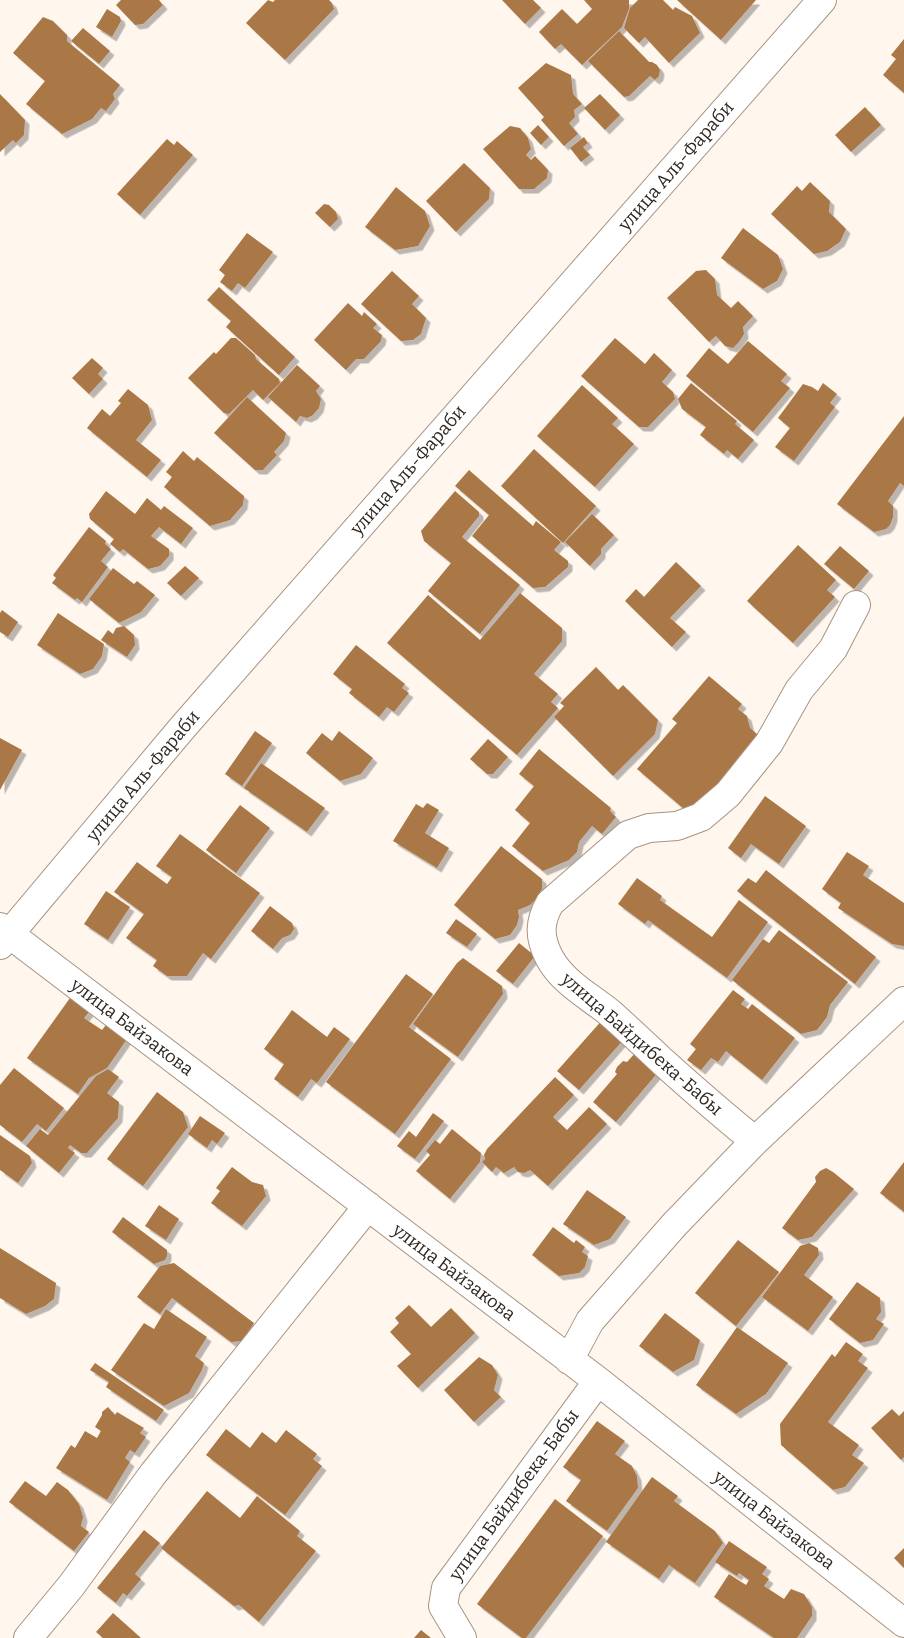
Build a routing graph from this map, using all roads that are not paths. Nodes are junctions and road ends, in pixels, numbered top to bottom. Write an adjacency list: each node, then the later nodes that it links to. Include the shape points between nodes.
1 (822, 0): 3 (street, улица Аль-Фараби)
2 (856, 605): 5 (street, улица Байдибека-Бабы, via 833,649 800,690 769,743 728,794 701,817 677,826 650,828 628,835 550,903 543,916 543,942 557,970)
3 (3, 935): 6 (street, улица Байзакова)
4 (904, 1001): 5 (street)
5 (755, 1141): 7 (street, via 674,1225 590,1321)
6 (368, 1206): 7 (street, улица Байзакова); 10 (street, via 153,1474 71,1586)
7 (569, 1360): 8 (street, улица Байзакова)
8 (598, 1380): 9 (street, улица Байзакова); 11 (street, улица Байдибека-Бабы, via 446,1588 443,1606)
9 (904, 1623)
10 (28, 1638)
11 (462, 1638)

